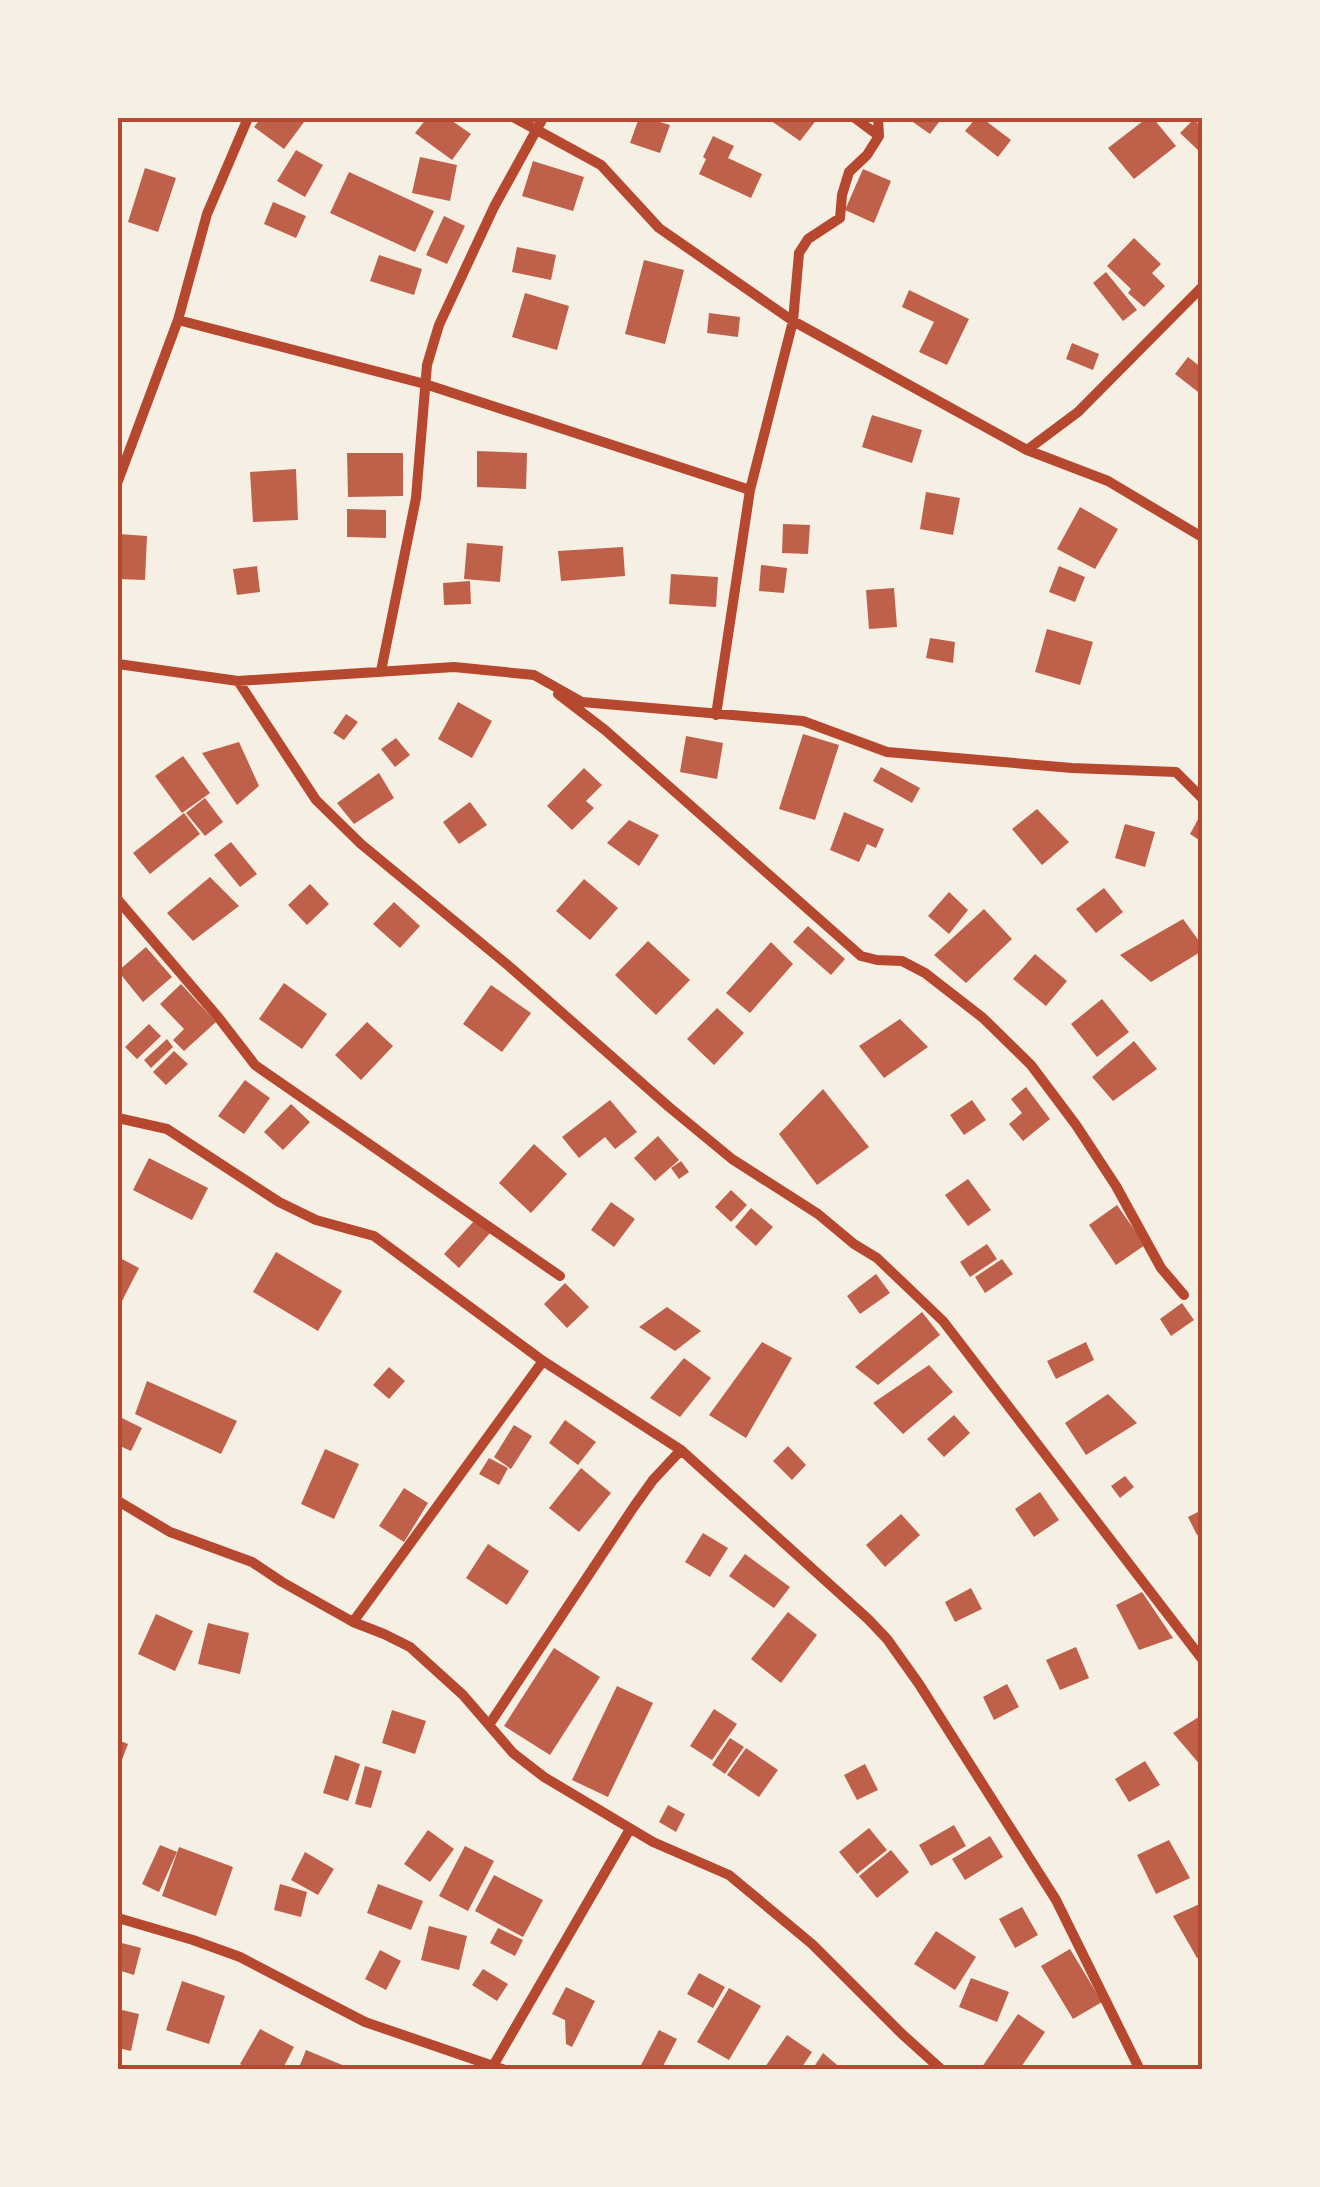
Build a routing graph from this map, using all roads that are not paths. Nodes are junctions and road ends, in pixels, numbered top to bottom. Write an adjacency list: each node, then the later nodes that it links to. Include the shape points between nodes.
1 (248, 118): 9 (street, via 208,214)
2 (514, 118): 6 (street)
3 (542, 118): 6 (street)
4 (855, 118): 7 (street)
5 (878, 118): 7 (street)
6 (535, 130): 10 (street, via 601,165 659,228); 11 (street, via 439,325)
7 (879, 136): 10 (street, via 849,172 840,218 799,253)
8 (1202, 286): 12 (street, via 1078,412)
9 (178, 320): 11 (street); 13 (street)
10 (793, 320): 12 (street); 14 (street)
11 (425, 384): 14 (street); 17 (street, via 416,498)
12 (1027, 450): 15 (street, via 1108,481)
13 (118, 481)
14 (750, 490): 20 (street)
15 (1202, 537)
16 (118, 664): 19 (street)
17 (381, 671): 18 (street); 19 (street)
18 (534, 675): 20 (street, via 582,702); 25 (street, via 861,956 902,961 925,972 983,1018 1031,1065 1076,1125 1160,1268)
19 (238, 681): 30 (street, via 316,800 361,844 732,1159 877,1258 943,1321)
20 (716, 715): 21 (street, via 803,721 887,752 1176,772)
21 (1202, 798)
22 (118, 900): 24 (street, via 255,1065)
23 (118, 1118): 26 (street, via 166,1129 278,1202 374,1236)
24 (560, 1276)
25 (1184, 1295)
26 (543, 1361): 27 (street); 29 (street)
27 (681, 1450): 31 (street, via 633,1508); 37 (street, via 886,1639 1056,1900)
28 (118, 1501): 29 (street, via 170,1532 252,1562)
29 (353, 1622): 31 (street, via 410,1648)
30 (1202, 1659)
31 (489, 1725): 32 (street, via 544,1777)
32 (630, 1829): 34 (street); 36 (street, via 729,1875 812,1944)
33 (118, 1918): 34 (street, via 240,1957 365,2022)
34 (492, 2066): 35 (street)
35 (505, 2070)
36 (942, 2070)
37 (1140, 2070)

